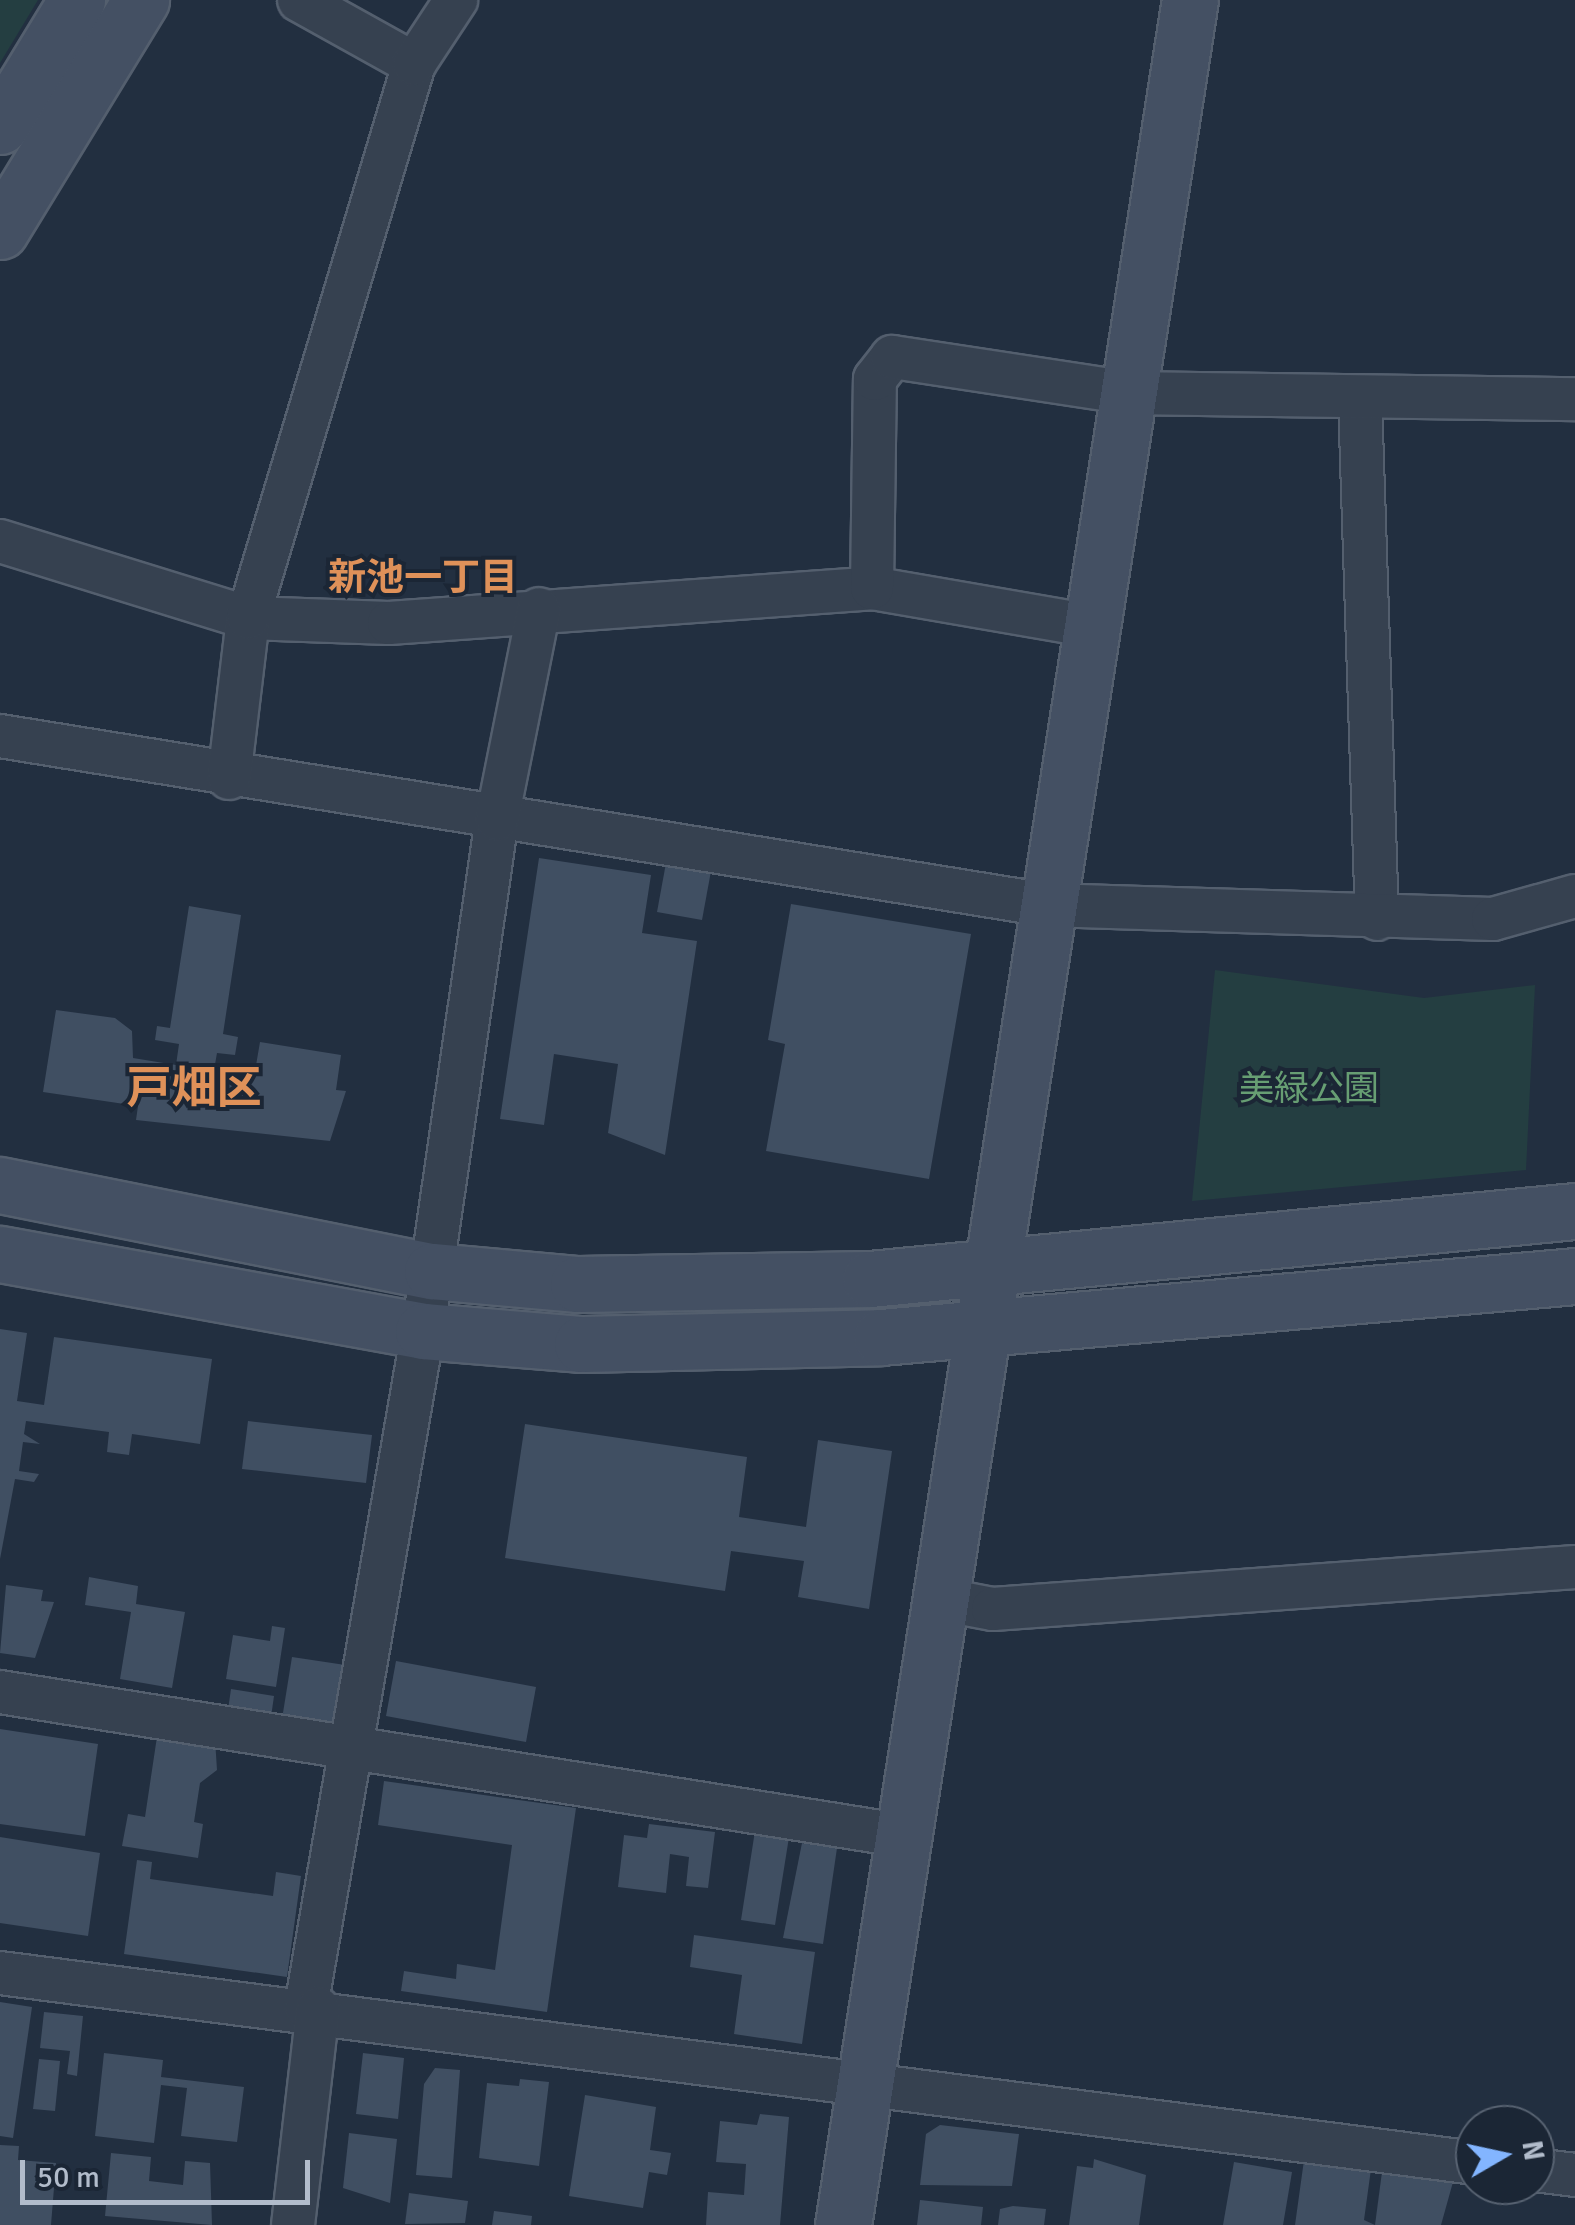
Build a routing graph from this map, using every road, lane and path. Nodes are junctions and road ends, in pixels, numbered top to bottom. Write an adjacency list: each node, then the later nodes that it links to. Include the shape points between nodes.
1 (77, 0): 7 (street)
2 (141, 0): 8 (street)
3 (299, 0): 6 (street)
4 (456, 0): 6 (street)
5 (1190, 0): 9 (street)
6 (414, 64): 15 (street)
7 (0, 126)
8 (0, 232)
9 (1130, 393): 10 (street); 13 (street, via 892,357 875,380); 16 (street)
10 (1360, 399): 11 (street); 22 (street)
11 (1575, 399)
12 (0, 541): 15 (street)
13 (872, 588): 14 (street); 16 (street)
14 (540, 608): 15 (street, via 389,622); 19 (street)
15 (248, 618): 18 (street)
16 (1093, 626): 21 (street)
17 (0, 736): 18 (street)
18 (229, 778): 19 (street)
19 (497, 819): 21 (street); 27 (street)
20 (1575, 896): 22 (street, via 1493,919)
21 (1048, 906): 22 (street); 26 (street)
22 (1377, 919)
23 (0, 1186): 27 (street)
24 (1575, 1212): 26 (street)
25 (0, 1254): 30 (street)
26 (992, 1267): 27 (street, via 742,1286); 29 (street)
27 (432, 1270): 30 (street)
28 (1575, 1276): 29 (street)
29 (981, 1328): 30 (street, via 744,1344); 32 (street)
30 (424, 1331): 34 (street)
31 (1575, 1567): 32 (street, via 993,1609)
32 (940, 1599): 35 (street)
33 (0, 1692): 34 (street)
34 (352, 1748): 35 (street); 37 (street)
35 (899, 1835): 38 (street)
36 (0, 1973): 37 (street)
37 (312, 2007): 38 (street); 40 (street)
38 (861, 2078): 39 (street); 41 (street)
39 (1455, 2160)
40 (293, 2225)
41 (843, 2225)

